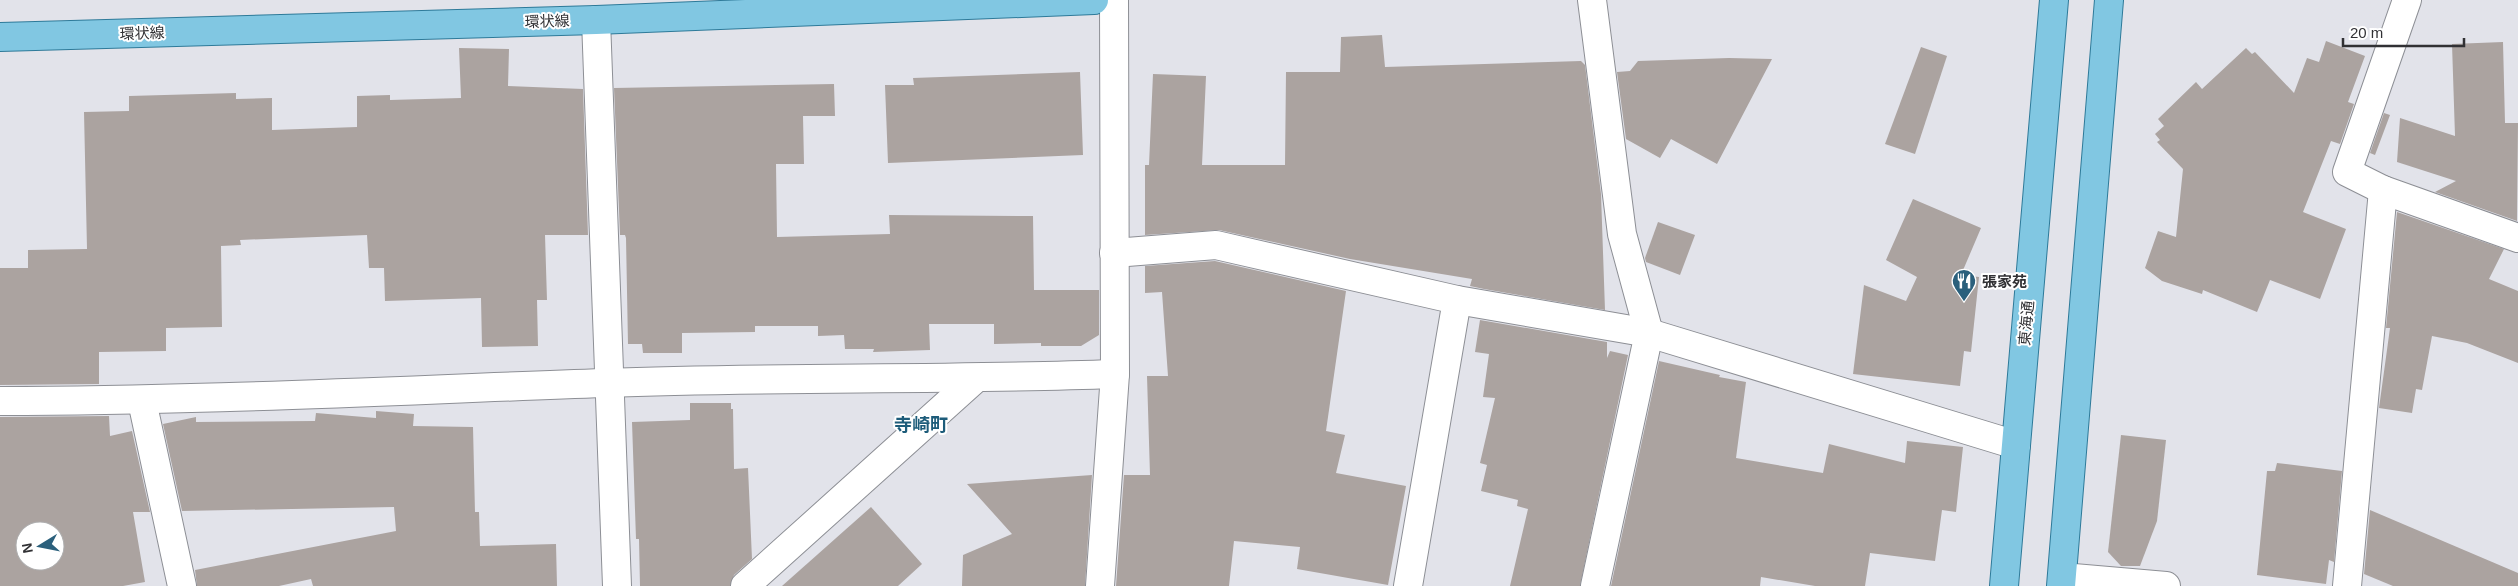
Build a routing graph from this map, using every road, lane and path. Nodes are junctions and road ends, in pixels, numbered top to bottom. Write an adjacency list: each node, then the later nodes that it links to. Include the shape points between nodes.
1 (1094, 0): 7 (main road, 環状線)
2 (1114, 0): 11 (street)
3 (1592, 0): 13 (street, via 1622,234)
4 (2054, 0): 19 (main road, 東海通)
5 (2109, 0): 20 (main road)
6 (2407, 0): 9 (street, via 2347,172)
7 (596, 20): 8 (main road, 環状線); 16 (street)
8 (0, 37)
9 (2383, 190): 10 (street); 29 (street)
10 (2518, 238)
11 (1114, 253): 12 (street, via 1216,245); 14 (street)
12 (1457, 300): 13 (street); 25 (street)
13 (1649, 333): 19 (street); 26 (street)
14 (1114, 374): 15 (street); 24 (street)
15 (975, 379): 16 (street); 23 (street)
16 (608, 383): 18 (street); 22 (street)
17 (0, 401): 18 (street)
18 (142, 401): 21 (street)
19 (2016, 445): 27 (main road, 東海通)
20 (2061, 581): 28 (street)
21 (182, 586)
22 (617, 586)
23 (745, 586)
24 (1100, 586)
25 (1408, 586)
26 (1595, 586)
27 (2004, 586)
28 (2166, 586)
29 (2347, 586)

